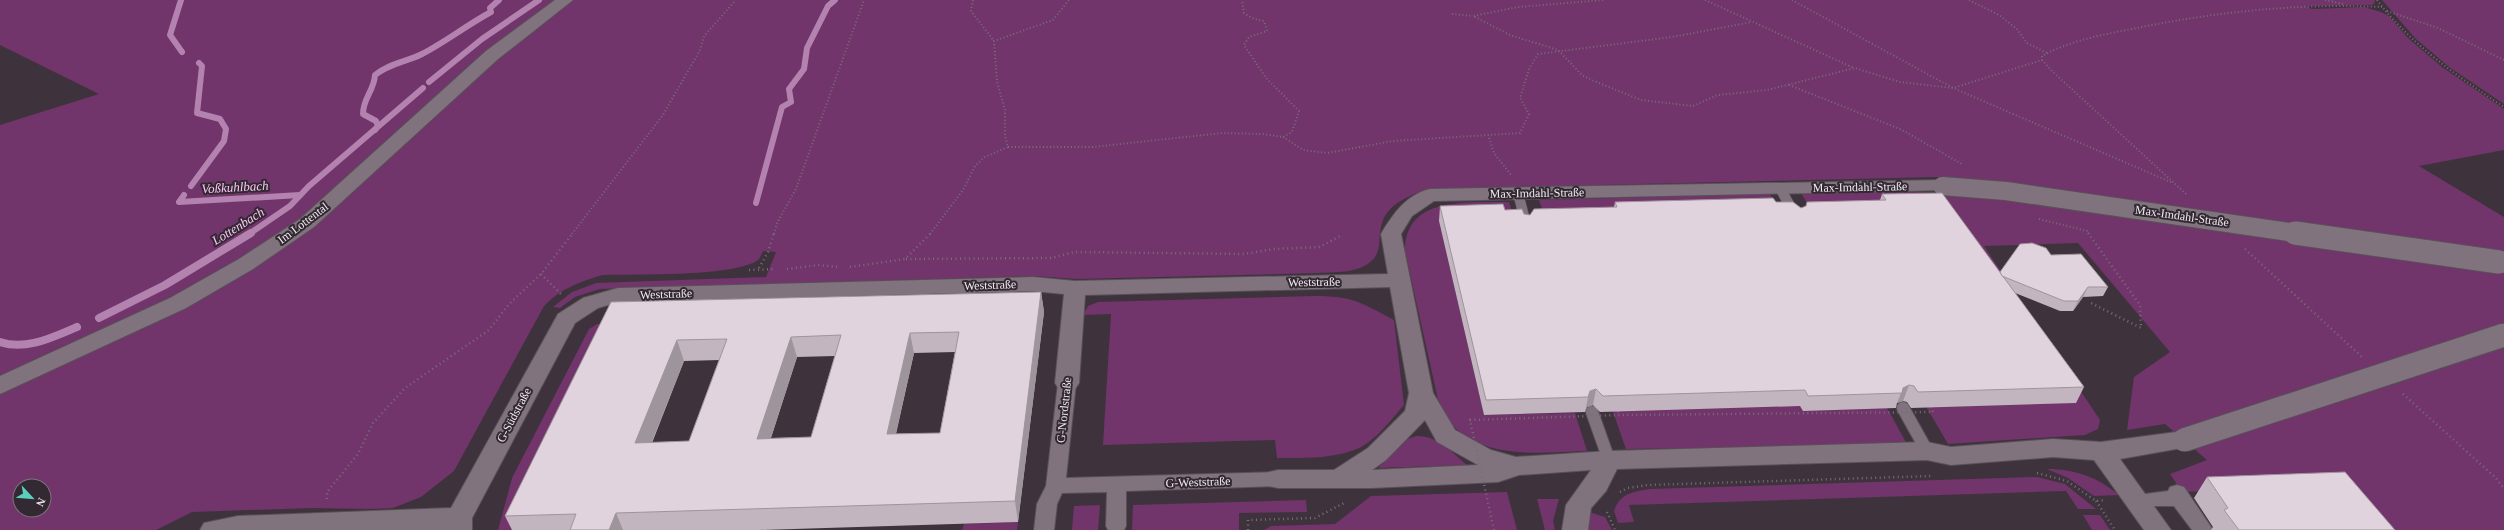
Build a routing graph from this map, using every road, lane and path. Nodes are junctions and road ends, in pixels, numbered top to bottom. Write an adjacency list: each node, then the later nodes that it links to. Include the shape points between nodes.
1 (565, 0): 49 (street, Im Lottental, via 492,55 307,223 246,264 178,303)
2 (736, 0): 42 (path, via 704,36 700,50 663,115)
3 (864, 0): 41 (path, via 796,189 777,223 768,252 759,268 781,270 818,265)
4 (973, 0): 19 (path, via 971,11)
5 (1069, 0): 19 (path, via 1053,20)
6 (1242, 0): 27 (path, via 1244,13 1264,21 1267,31 1249,37 1244,45 1266,78 1299,111 1292,132)
7 (1603, 0): 17 (path, via 1518,7)
8 (1705, 0): 18 (path)
9 (1792, 0): 25 (path)
10 (1969, 0): 21 (path, via 1999,15 2028,43)
11 (2325, 0): 13 (path)
12 (2378, 0): 14 (path)
13 (2347, 5): 14 (path); 21 (path, via 2256,11 2169,22 2092,38)
14 (2382, 7): 15 (path)
15 (2387, 10): 23 (path, via 2438,28); 26 (path, via 2412,38 2445,67)
16 (1452, 14): 17 (path)
17 (1473, 16): 20 (path, via 1510,34)
18 (1752, 22): 20 (path, via 1672,37); 24 (path)
19 (994, 40): 29 (path, via 997,82 1005,110 1005,136)
20 (1558, 50): 24 (path, via 1582,75 1594,81 1641,100 1693,106 1718,95 1767,90); 28 (path, via 1538,54 1529,63 1528,76 1520,98 1529,114 1520,132)
21 (2047, 53): 22 (path, via 2042,56)
22 (2042, 60): 25 (path); 30 (path)
23 (2504, 60)
24 (1855, 68): 25 (path, via 1900,82)
25 (1953, 88): 30 (path)
26 (2504, 107)
27 (1283, 137): 28 (path, via 1304,151 1326,153 1394,141); 29 (path, via 1267,134 1233,134 1092,148)
28 (1489, 138): 32 (path, via 1494,153 1518,183)
29 (1008, 147): 38 (path, via 985,157 975,166 964,190 928,237)
30 (2175, 184): 33 (path)
31 (1780, 188): 32 (street, Max-Imdahl-Straße); 34 (lane); 39 (street, Max-Imdahl-Straße, bridge, via 1942,186 2006,191)
32 (1520, 193): 35 (lane); 43 (street, Max-Imdahl-Straße, via 1430,195 1404,212 1391,234)
33 (2186, 195)
34 (1796, 217)
35 (1526, 224)
36 (1340, 236): 38 (path, via 1320,247 1274,248 1244,254 1074,252 1052,258)
37 (2244, 248): 47 (path)
38 (905, 259): 40 (path)
39 (2501, 262)
40 (849, 267)
41 (841, 268)
42 (541, 274): 45 (path, via 566,299); 75 (path, via 509,304 489,330 405,388 373,423 358,454 327,492)
43 (1400, 280): 44 (street, Weststraße); 50 (street, Max-Imdahl-Straße)
44 (1075, 288): 45 (street, Weststraße, via 1033,284 618,295 598,299); 48 (street, G-Nordstraße)
45 (582, 306): 76 (street, G-Südstraße, via 566,319)
46 (2504, 335): 58 (street, Max-Imdahl-Straße, bridge, via 2184,440)
47 (2365, 360)
48 (1067, 383): 66 (street, G-Nordstraße)
49 (0, 386)
50 (1421, 392): 60 (street, Max-Imdahl-Straße, via 1446,436 1483,456); 63 (street, Max-Imdahl-Straße, via 1416,414 1377,454)
51 (2401, 392): 67 (path, via 2496,478)
52 (1931, 407): 56 (path, bridge, via 1933,412)
53 (1903, 408): 57 (lane)
54 (1618, 411): 56 (path, bridge)
55 (1592, 412): 59 (lane)
56 (1620, 415): 81 (path, bridge, via 1470,420)
57 (1927, 451): 58 (street, Max-Imdahl-Straße, via 1951,456 2053,448); 59 (street, Max-Imdahl-Straße)
58 (2101, 451): 69 (street)
59 (1609, 460): 60 (street, Max-Imdahl-Straße); 72 (street, via 1597,484)
60 (1517, 466): 63 (street, Max-Imdahl-Straße, via 1498,473 1372,479)
61 (2036, 473): 71 (path, via 2067,481)
62 (1940, 476): 68 (path, via 1648,485 1628,488)
63 (1340, 478): 64 (street, G-Weststraße)
64 (1278, 479): 65 (street, G-Weststraße)
65 (1117, 485): 66 (street, G-Weststraße); 77 (street)
66 (1056, 486): 79 (street, G-Nordstraße, via 1047,504)
67 (2504, 489)
68 (1614, 495)
69 (2144, 499): 71 (path); 85 (street); 86 (street, via 2178,495)
70 (1350, 500): 80 (path, via 1314,518 1248,520)
71 (2096, 501): 84 (path)
72 (1581, 503): 74 (path); 82 (street)
73 (1608, 506): 74 (path)
74 (1607, 512): 83 (path)
75 (328, 523): 76 (street); 78 (street, via 238,526)
76 (459, 524)
77 (1116, 526)
78 (213, 530)
79 (1044, 530)
80 (1248, 530)
81 (1494, 530)
82 (1575, 530)
83 (1615, 530)
84 (2115, 530)
85 (2158, 530)
86 (2203, 530)

